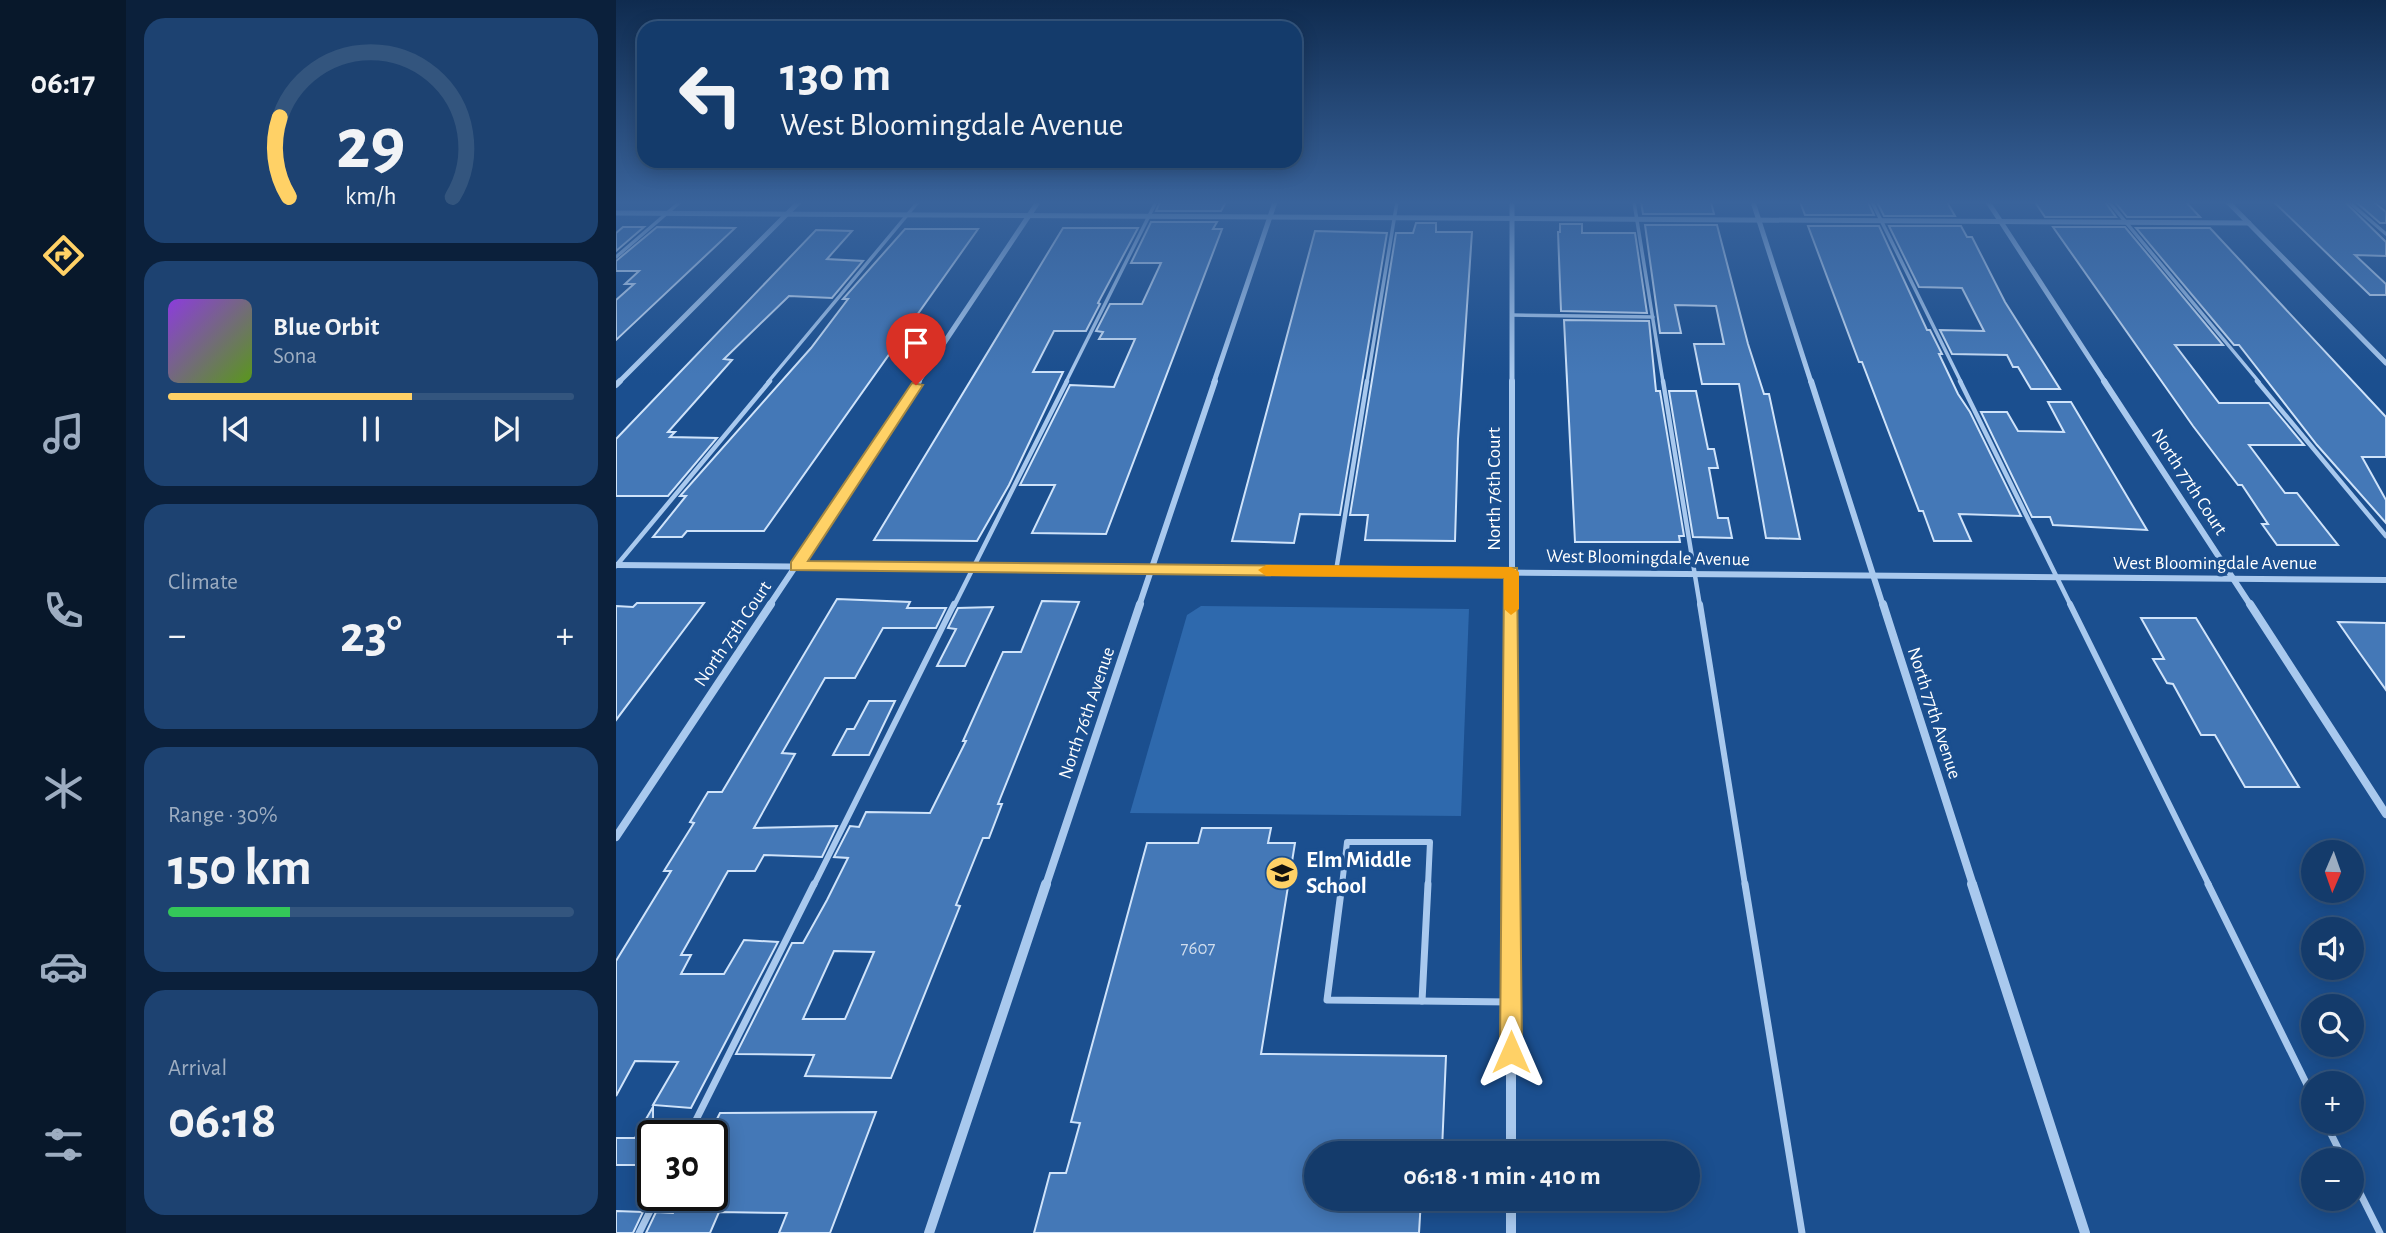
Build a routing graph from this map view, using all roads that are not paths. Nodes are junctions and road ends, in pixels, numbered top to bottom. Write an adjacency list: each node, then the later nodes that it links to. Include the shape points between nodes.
1 (741, 260): 17 (street)
2 (871, 260): 19 (lane)
3 (1000, 260): 20 (street, North 75th Court)
4 (1127, 260): 21 (lane)
5 (1256, 260): 22 (street, North 76th Avenue)
6 (1388, 260): 23 (lane)
7 (1512, 260): 14 (street, North 76th Court)
8 (1644, 260): 15 (lane)
9 (1771, 260): 26 (street, North 77th Avenue)
10 (1900, 260): 27 (lane)
11 (2025, 260): 28 (street, North 77th Court)
12 (2156, 260): 18 (lane)
13 (2285, 260): 16 (street)
14 (1512, 315): 15 (lane); 24 (street, North 76th Court)
15 (1653, 317): 25 (lane)
16 (2386, 363)
17 (616, 385)
18 (2386, 536)
19 (616, 565): 20 (street, West Bloomingdale Avenue)
20 (796, 566): 21 (street, West Bloomingdale Avenue); 31 (street, North 75th Court)
21 (973, 568): 22 (street, West Bloomingdale Avenue); 35 (lane)
22 (1152, 569): 23 (street, West Bloomingdale Avenue); 41 (street, North 76th Avenue)
23 (1336, 571): 24 (street, West Bloomingdale Avenue)
24 (1511, 572): 25 (street, West Bloomingdale Avenue); 33 (street, North 76th Court)
25 (1695, 574): 26 (street, West Bloomingdale Avenue); 43 (lane)
26 (1873, 576): 27 (street, West Bloomingdale Avenue); 44 (street, North 77th Avenue)
27 (2056, 577): 28 (street, West Bloomingdale Avenue); 34 (lane)
28 (2233, 579): 29 (street, West Bloomingdale Avenue); 30 (street, North 77th Court)
29 (2386, 580)
30 (2386, 814)
31 (616, 837)
32 (1422, 1001): 32 (lane, via 1327,1000 1347,842 1430,842); 33 (lane)
33 (1512, 1002): 36 (street, North 76th Court)
34 (2301, 1073)
35 (696, 1120)
36 (1511, 1141)
37 (2364, 1201): 45 (lane)
38 (650, 1211): 40 (lane)
39 (1511, 1211): 42 (street)
40 (639, 1233)
41 (929, 1233)
42 (1511, 1233)
43 (1802, 1233)
44 (2085, 1233)
45 (2380, 1233)

